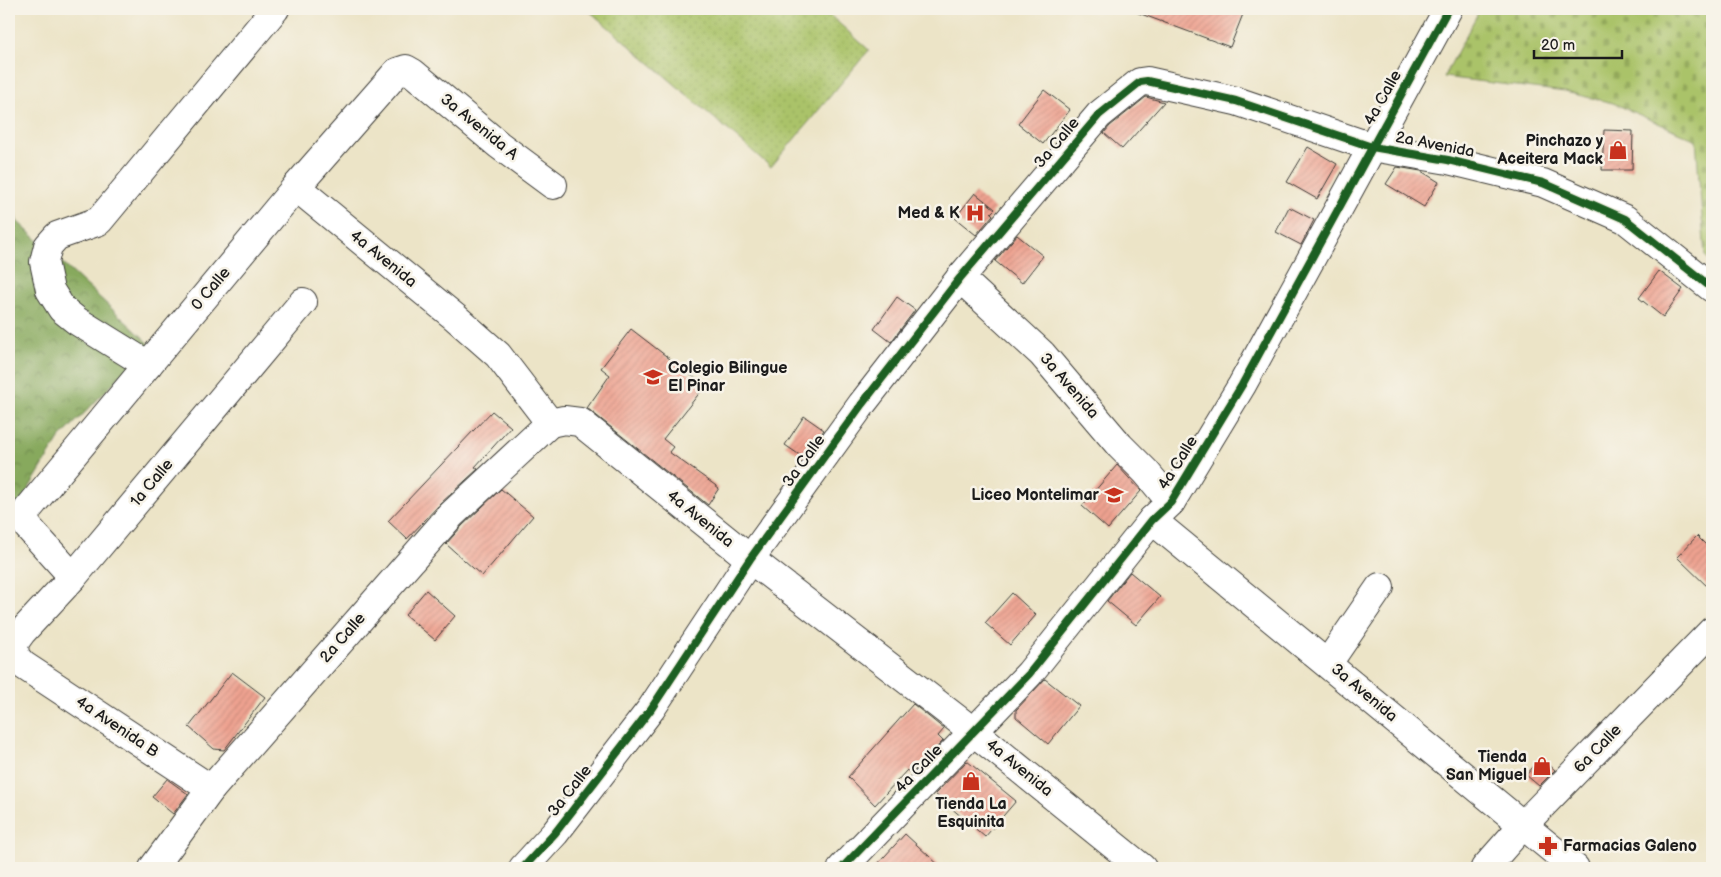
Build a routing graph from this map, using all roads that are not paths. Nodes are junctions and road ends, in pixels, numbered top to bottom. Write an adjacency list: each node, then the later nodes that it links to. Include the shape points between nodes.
1 (275, 9): 11 (street, via 99,220 57,236 48,246 44,262 50,290 62,309)
2 (1448, 9): 5 (street, 4a Calle)
3 (406, 69): 6 (street, 3a Avenida A); 7 (street, 0 Calle, via 397,72)
4 (1130, 88): 5 (street, 2a Avenida, via 1147,81 1236,100); 8 (street, 3a Calle, via 1099,115)
5 (1372, 147): 9 (street, 2a Avenida, via 1448,160 1544,183 1624,219); 13 (street, 4a Calle, via 1242,385)
6 (554, 185)
7 (296, 187): 11 (street, 0 Calle); 12 (street, 4a Avenida, via 498,355)
8 (960, 278): 13 (street, 3a Avenida, via 1042,354 1146,472); 14 (street, 3a Calle, via 862,404)
9 (1712, 288)
10 (303, 302): 15 (street, 1a Calle)
11 (148, 365): 15 (street, 0 Calle, via 28,509 24,518 28,527)
12 (550, 423): 14 (street, 4a Avenida, via 564,420 580,422); 21 (street, 2a Calle, via 451,515)
13 (1161, 511): 18 (street, 3a Avenida); 20 (street, 4a Calle, via 1029,674)
14 (750, 559): 20 (street, 4a Avenida); 24 (street, 3a Calle, via 651,709 556,833)
15 (73, 577): 19 (street, 1a Calle, via 14,643 15,656)
16 (1380, 587): 18 (street)
17 (1712, 631): 22 (street, 6a Calle)
18 (1328, 663): 22 (street, 3a Avenida)
19 (24, 665): 21 (street, 4a Avenida B)
20 (974, 732): 25 (street, 4a Calle); 26 (street, 4a Avenida)
21 (211, 789): 23 (street, 2a Calle)
22 (1523, 825): 27 (street, 6a Calle); 28 (street, 3a Avenida)
23 (153, 868)
24 (524, 868)
25 (842, 868)
26 (1142, 868)
27 (1485, 868)
28 (1575, 868)

